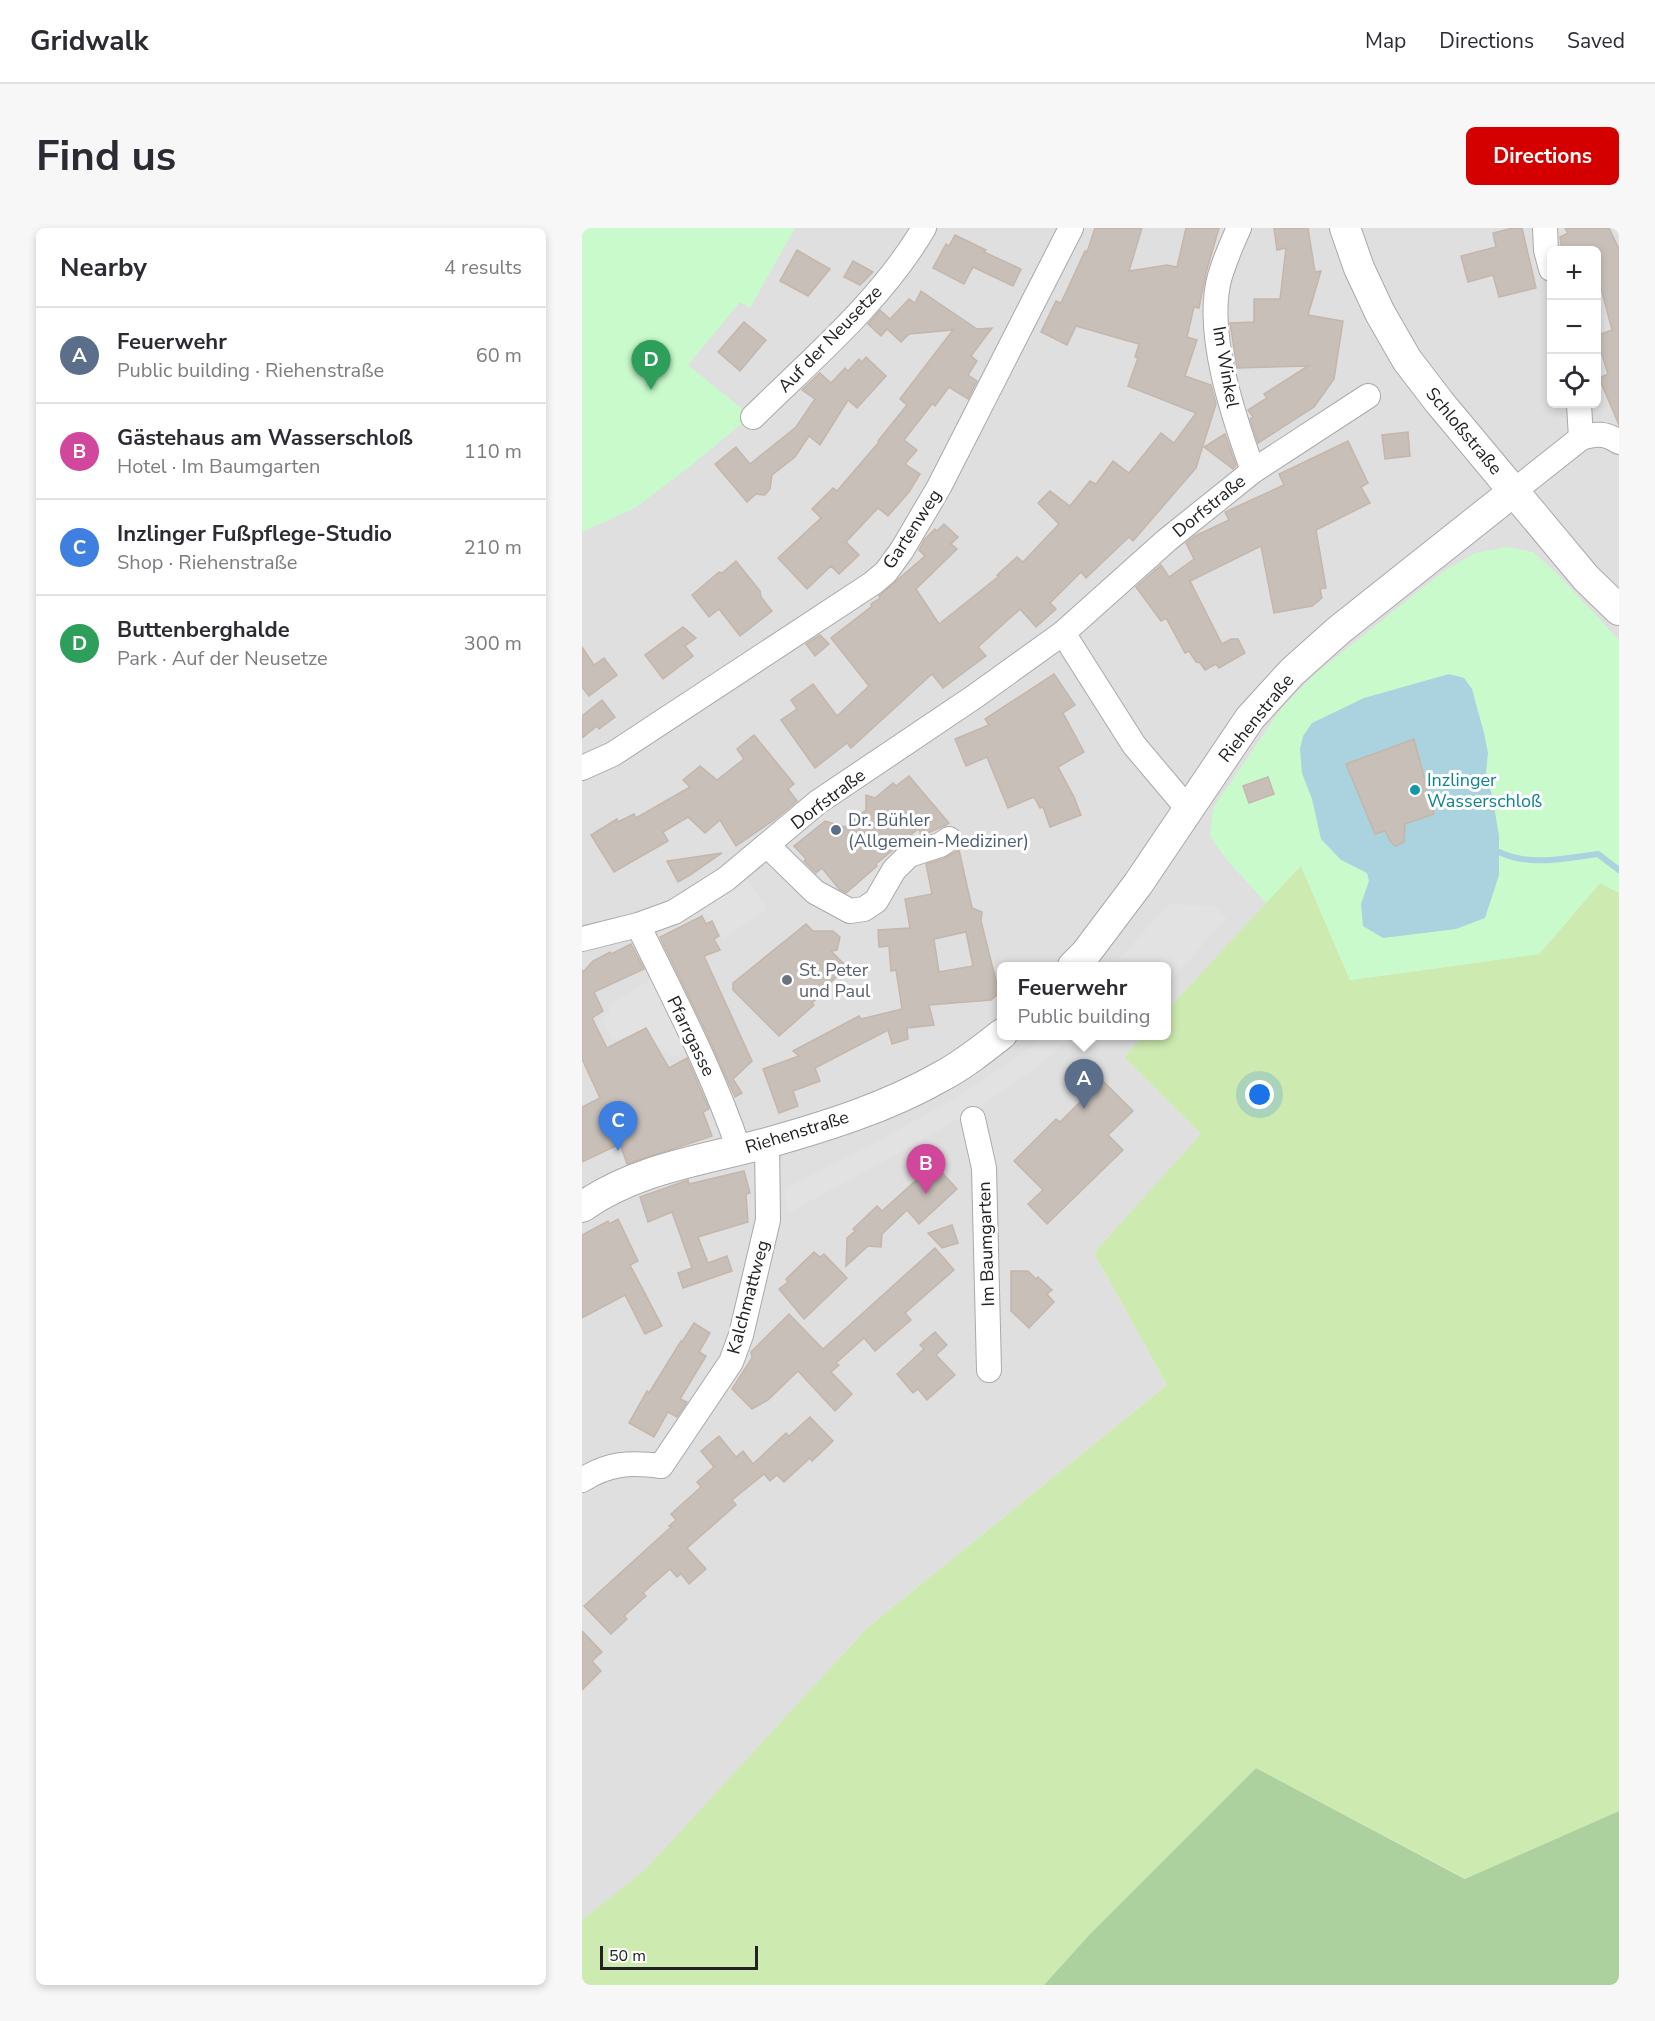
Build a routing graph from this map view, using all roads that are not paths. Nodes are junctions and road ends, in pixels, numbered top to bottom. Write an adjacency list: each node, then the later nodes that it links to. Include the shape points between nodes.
1 (924, 228): 9 (street, Auf der Neusetze, via 847,326)
2 (1071, 228): 16 (street, Gartenweg, via 939,488 886,572 613,754)
3 (1239, 228): 12 (street, Im Winkel, via 1220,278 1216,309 1218,346)
4 (1345, 228): 13 (street, Schloßstraße, via 1380,313 1407,360)
5 (1545, 228): 6 (street)
6 (1547, 254)
7 (1368, 396): 12 (street, Dorfstraße)
8 (1579, 408): 10 (street)
9 (753, 417)
10 (1581, 438): 11 (street, via 1594,433); 13 (street)
11 (1619, 442)
12 (1253, 471): 15 (street, Dorfstraße, via 1167,540)
13 (1514, 491): 14 (street, Schloßstraße, via 1586,578); 17 (street, Riehenstraße, via 1292,672 1250,718)
14 (1619, 610)
15 (1063, 633): 17 (street, via 1134,745); 19 (street, Dorfstraße, via 818,802)
16 (582, 768)
17 (1188, 809): 22 (street, Riehenstraße, via 1138,884)
18 (949, 839): 19 (street, via 909,855 894,870 876,901 864,909 850,911 815,892)
19 (768, 846): 20 (street, Dorfstraße, via 674,912)
20 (638, 925): 21 (street, Dorfstraße); 25 (street, Pfarrgasse, via 726,1111)
21 (582, 939)
22 (1077, 962)
23 (997, 1038): 25 (street, Riehenstraße, via 943,1076 900,1097 845,1119)
24 (973, 1119): 27 (street, Im Baumgarten, via 984,1168)
25 (753, 1146): 26 (street, Riehenstraße, via 656,1170); 28 (street, Kalchmattweg, via 768,1220 731,1362 661,1466 636,1462 598,1470)
26 (582, 1207)
27 (990, 1370)
28 (582, 1480)

